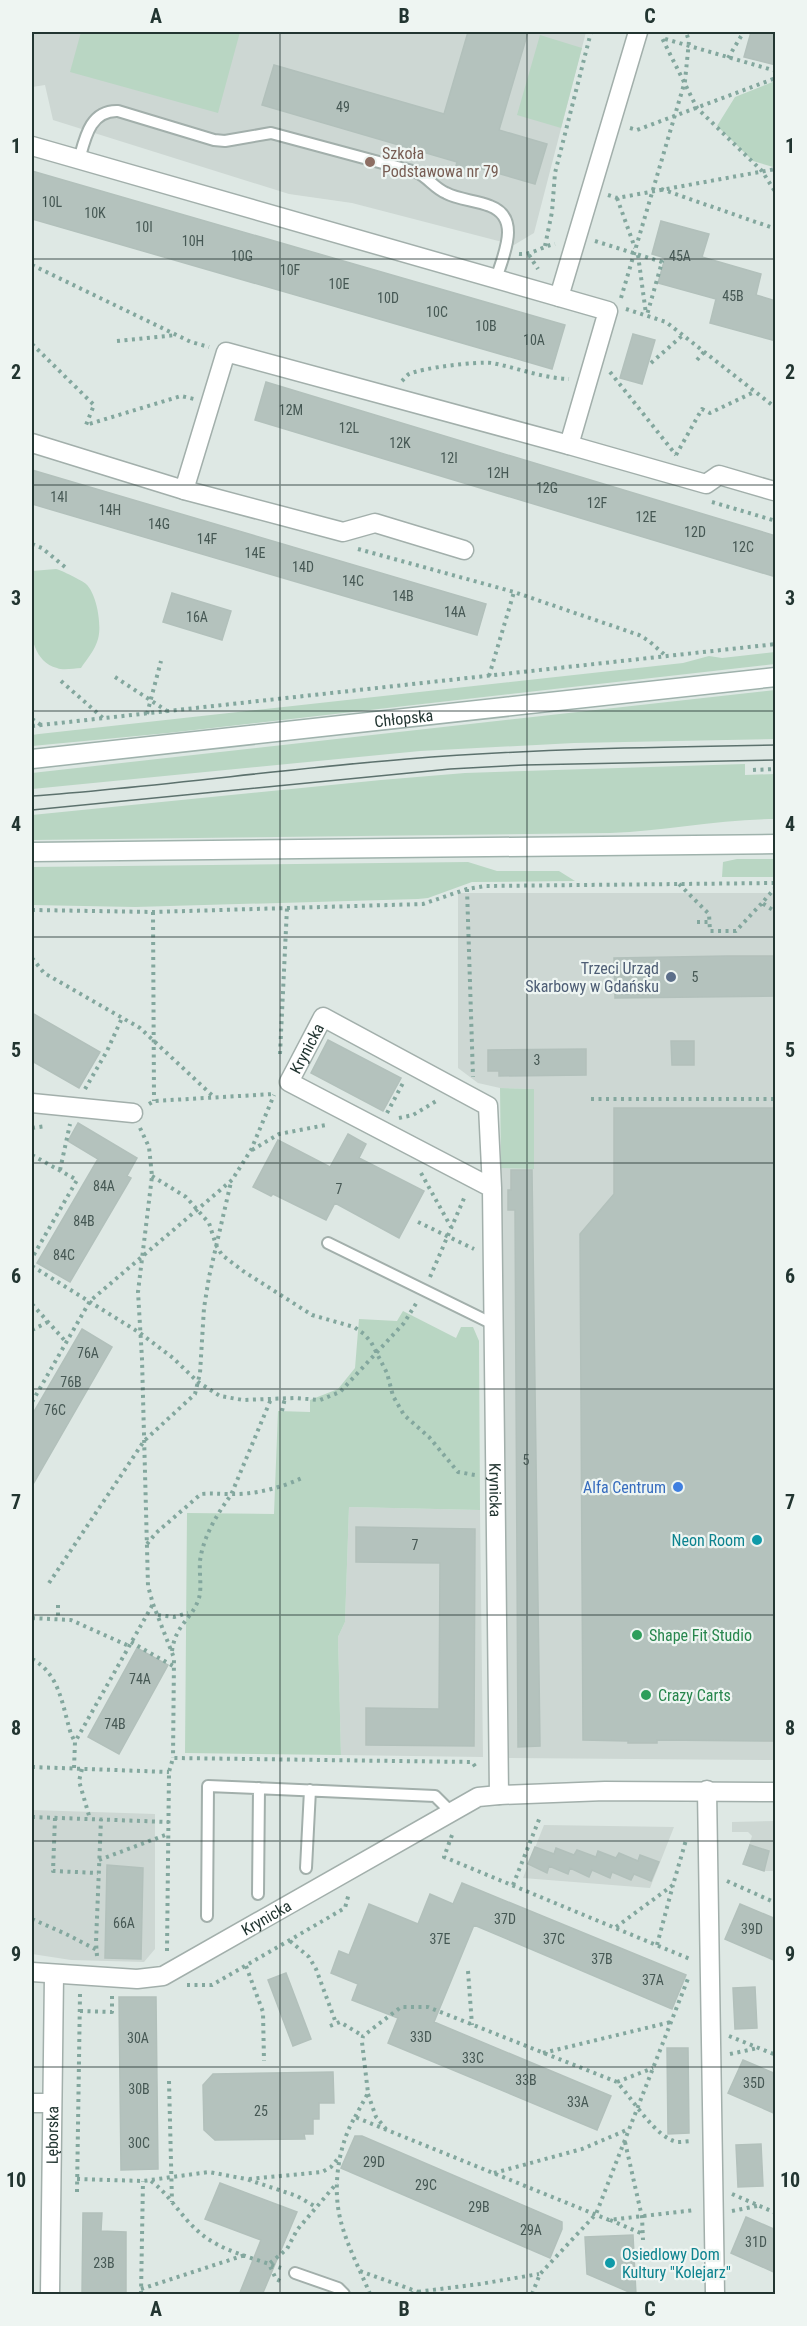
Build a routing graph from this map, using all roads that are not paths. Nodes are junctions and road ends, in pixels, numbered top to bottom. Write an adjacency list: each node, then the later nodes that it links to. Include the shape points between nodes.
1 (638, 32): 5 (street)
2 (32, 146): 3 (street)
3 (79, 160): 4 (street); 4 (lane, via 92,121 109,111 118,111 214,140 271,133 416,172 446,194 491,206 506,219 507,243)
4 (496, 279): 5 (street)
5 (559, 297): 7 (street, via 608,311)
6 (32, 443): 8 (street)
7 (569, 446): 8 (street, via 226,352); 9 (street, via 706,484 719,475)
8 (183, 490): 10 (street, via 343,532 375,523)
9 (774, 491)
10 (464, 550)
11 (776, 677): 12 (street, Chłopska)
12 (32, 759)
13 (776, 844): 14 (street)
14 (32, 852)
15 (32, 1103): 16 (street, via 76,1099)
16 (133, 1113)
17 (492, 1188): 17 (street, Krynicka, via 289,1082 323,1017 488,1106); 19 (street, Krynicka)
18 (328, 1242): 19 (lane)
19 (494, 1324): 24 (street, Krynicka)
20 (259, 1788): 21 (lane); 27 (lane); 28 (lane, via 208,1786)
21 (310, 1790): 25 (lane, via 435,1796); 26 (lane)
22 (707, 1790): 23 (street, Krynicka); 24 (street, Krynicka); 36 (street, via 709,1925 702,1968 711,2028)
23 (776, 1792)
24 (499, 1795): 25 (street, Krynicka, via 478,1797)
25 (451, 1812): 30 (street, Krynicka, via 163,1976 137,1979)
26 (306, 1868)
27 (258, 1894)
28 (207, 1916)
29 (32, 1972): 30 (street, Krynicka)
30 (54, 1975): 32 (street, Lęborska)
31 (32, 2103): 32 (street)
32 (51, 2103): 34 (street, Lęborska)
33 (295, 2273): 35 (lane, via 338,2288)
34 (50, 2295)
35 (344, 2295)
36 (715, 2295)

